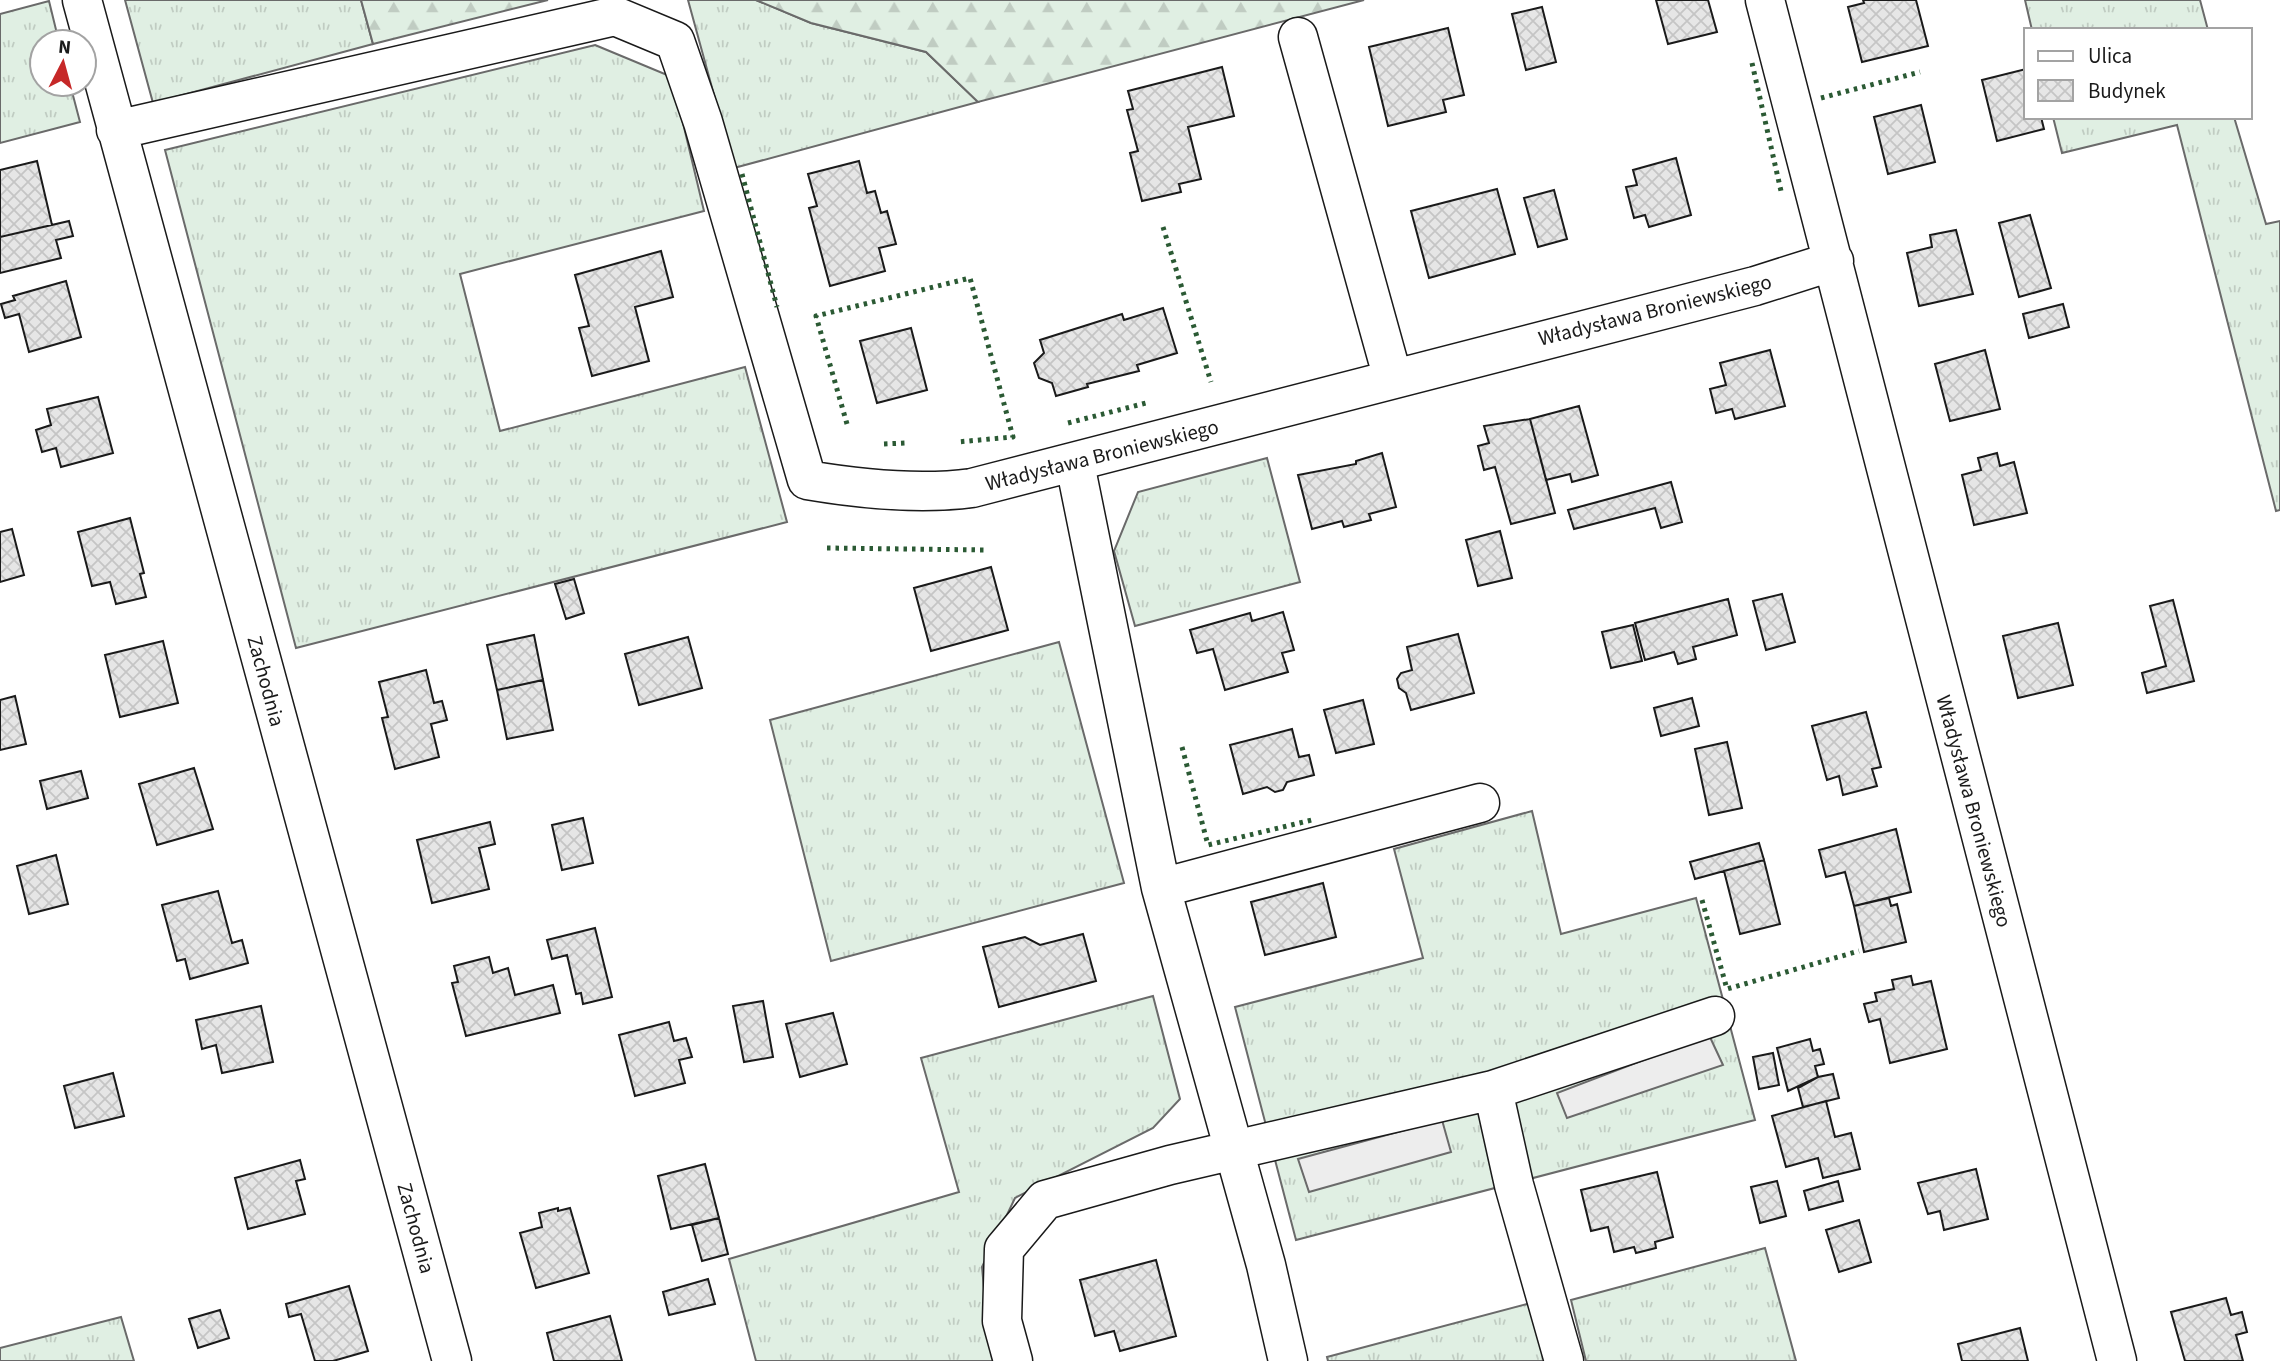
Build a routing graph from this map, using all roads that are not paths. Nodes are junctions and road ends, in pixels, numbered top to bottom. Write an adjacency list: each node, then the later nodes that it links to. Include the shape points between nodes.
1 (82, 0): 4 (street, Zachodnia)
2 (1765, 0): 5 (street, Władysława Broniewskiego)
3 (1298, 37): 6 (street)
4 (116, 130): 7 (street, Władysława Broniewskiego, via 615,16 675,41 807,480 940,492); 13 (street, Zachodnia)
5 (1834, 261): 6 (street, Władysława Broniewskiego, via 1755,286); 17 (street, Władysława Broniewskiego)
6 (1393, 379): 7 (street, Władysława Broniewskiego)
7 (1075, 464): 9 (street)
8 (1480, 803): 9 (street)
9 (1161, 888): 12 (street)
10 (1715, 1016): 11 (street)
11 (1493, 1090): 12 (street); 16 (street)
12 (1235, 1151): 14 (street, via 1045,1200 1004,1249 1002,1321); 15 (street)
13 (452, 1361)
14 (1013, 1361)
15 (1288, 1361)
16 (1563, 1361)
17 (2117, 1361)

